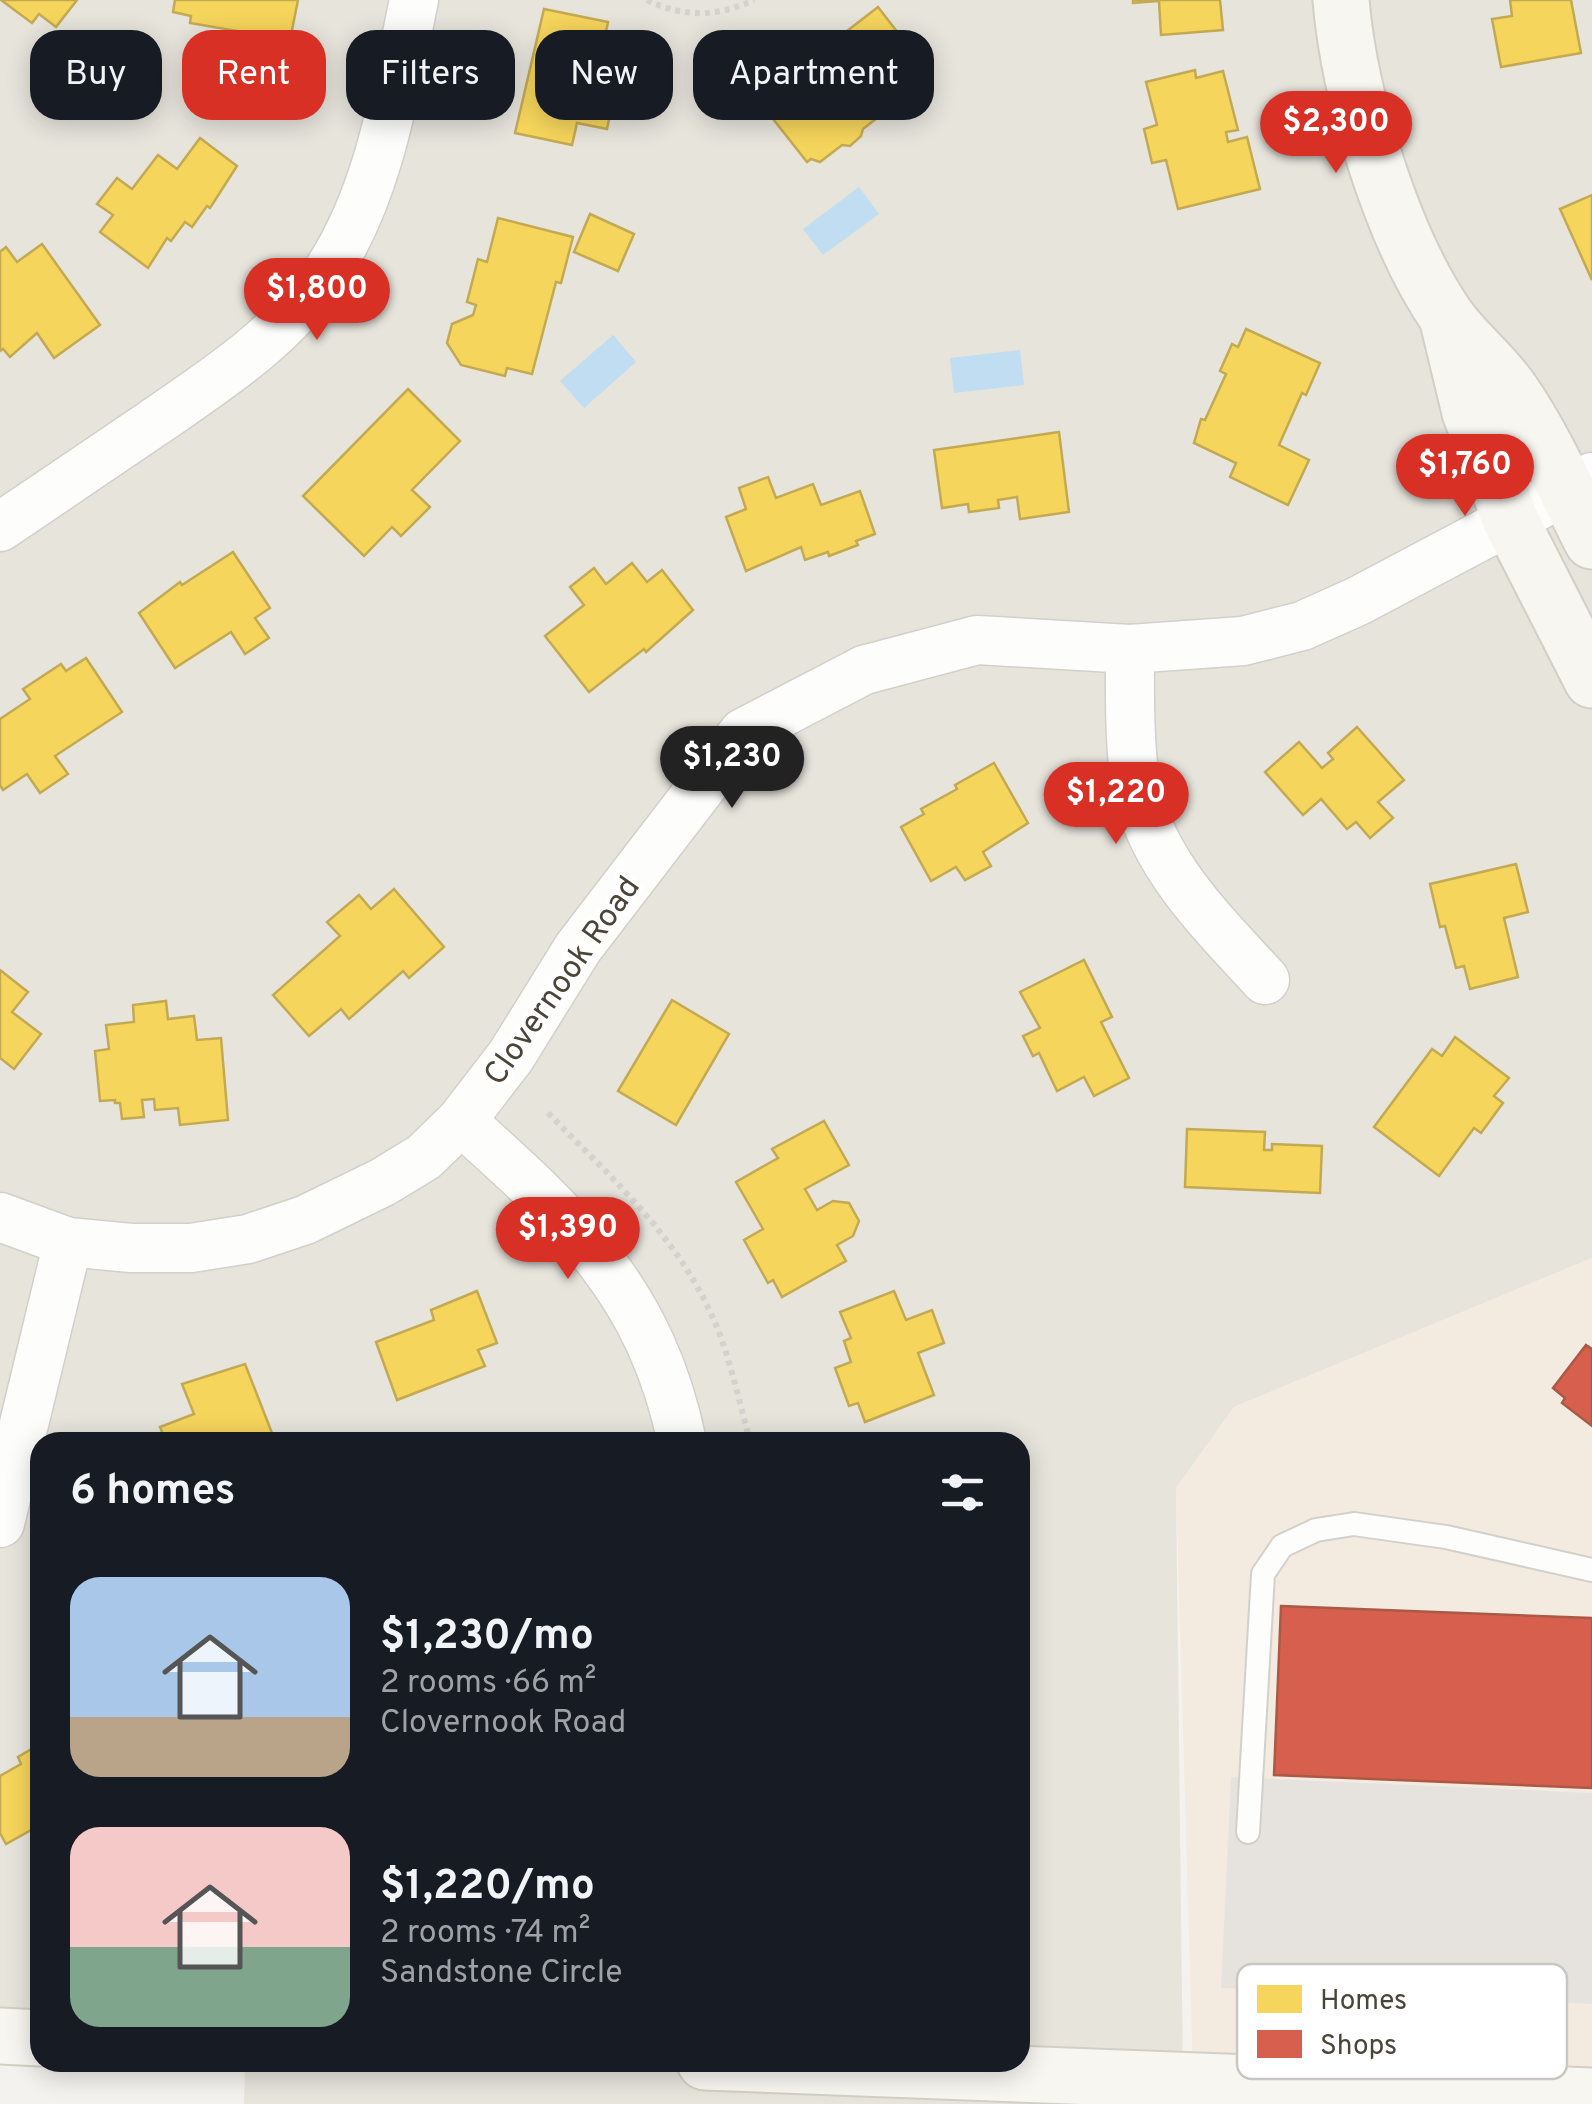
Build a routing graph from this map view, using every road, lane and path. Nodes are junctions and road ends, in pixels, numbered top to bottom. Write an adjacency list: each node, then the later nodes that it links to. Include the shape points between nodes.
1 (414, 0): 8 (street, via 366,190 328,270 275,332 225,374)
2 (647, 0): 3 (path, via 709,14)
3 (754, 0)
4 (1341, 0): 5 (street, via 1365,127 1399,228)
5 (1447, 317): 6 (street); 7 (street, via 1470,412)
6 (1580, 484): 7 (street, Clovernook Road); 9 (street)
7 (1511, 521): 10 (street, Clovernook Road, via 1302,626 1243,641); 11 (street)
8 (0, 527)
9 (1592, 541)
10 (1130, 649): 12 (street, via 1134,777 1147,822 1200,910); 14 (street, Clovernook Road, via 977,640 864,670 743,733 578,948 511,1056)
11 (1592, 680)
12 (1265, 980)
13 (548, 1112): 18 (path, via 628,1191 694,1282 720,1336)
14 (461, 1121): 16 (street, Clovernook Road, via 424,1157 383,1182 248,1240 190,1248); 17 (street, via 584,1238 626,1292 655,1349)
15 (0, 1218): 16 (street, Clovernook Road)
16 (68, 1242): 19 (street)
17 (680, 1432)
18 (747, 1432)
19 (0, 1523)
20 (1592, 1570): 21 (lane, via 1354,1524 1316,1530 1282,1546 1263,1574)
21 (1248, 1832)
22 (0, 2036): 23 (street)
23 (30, 2038)
24 (865, 2072): 25 (street)
25 (1187, 2092): 26 (street)
26 (1592, 2096)

